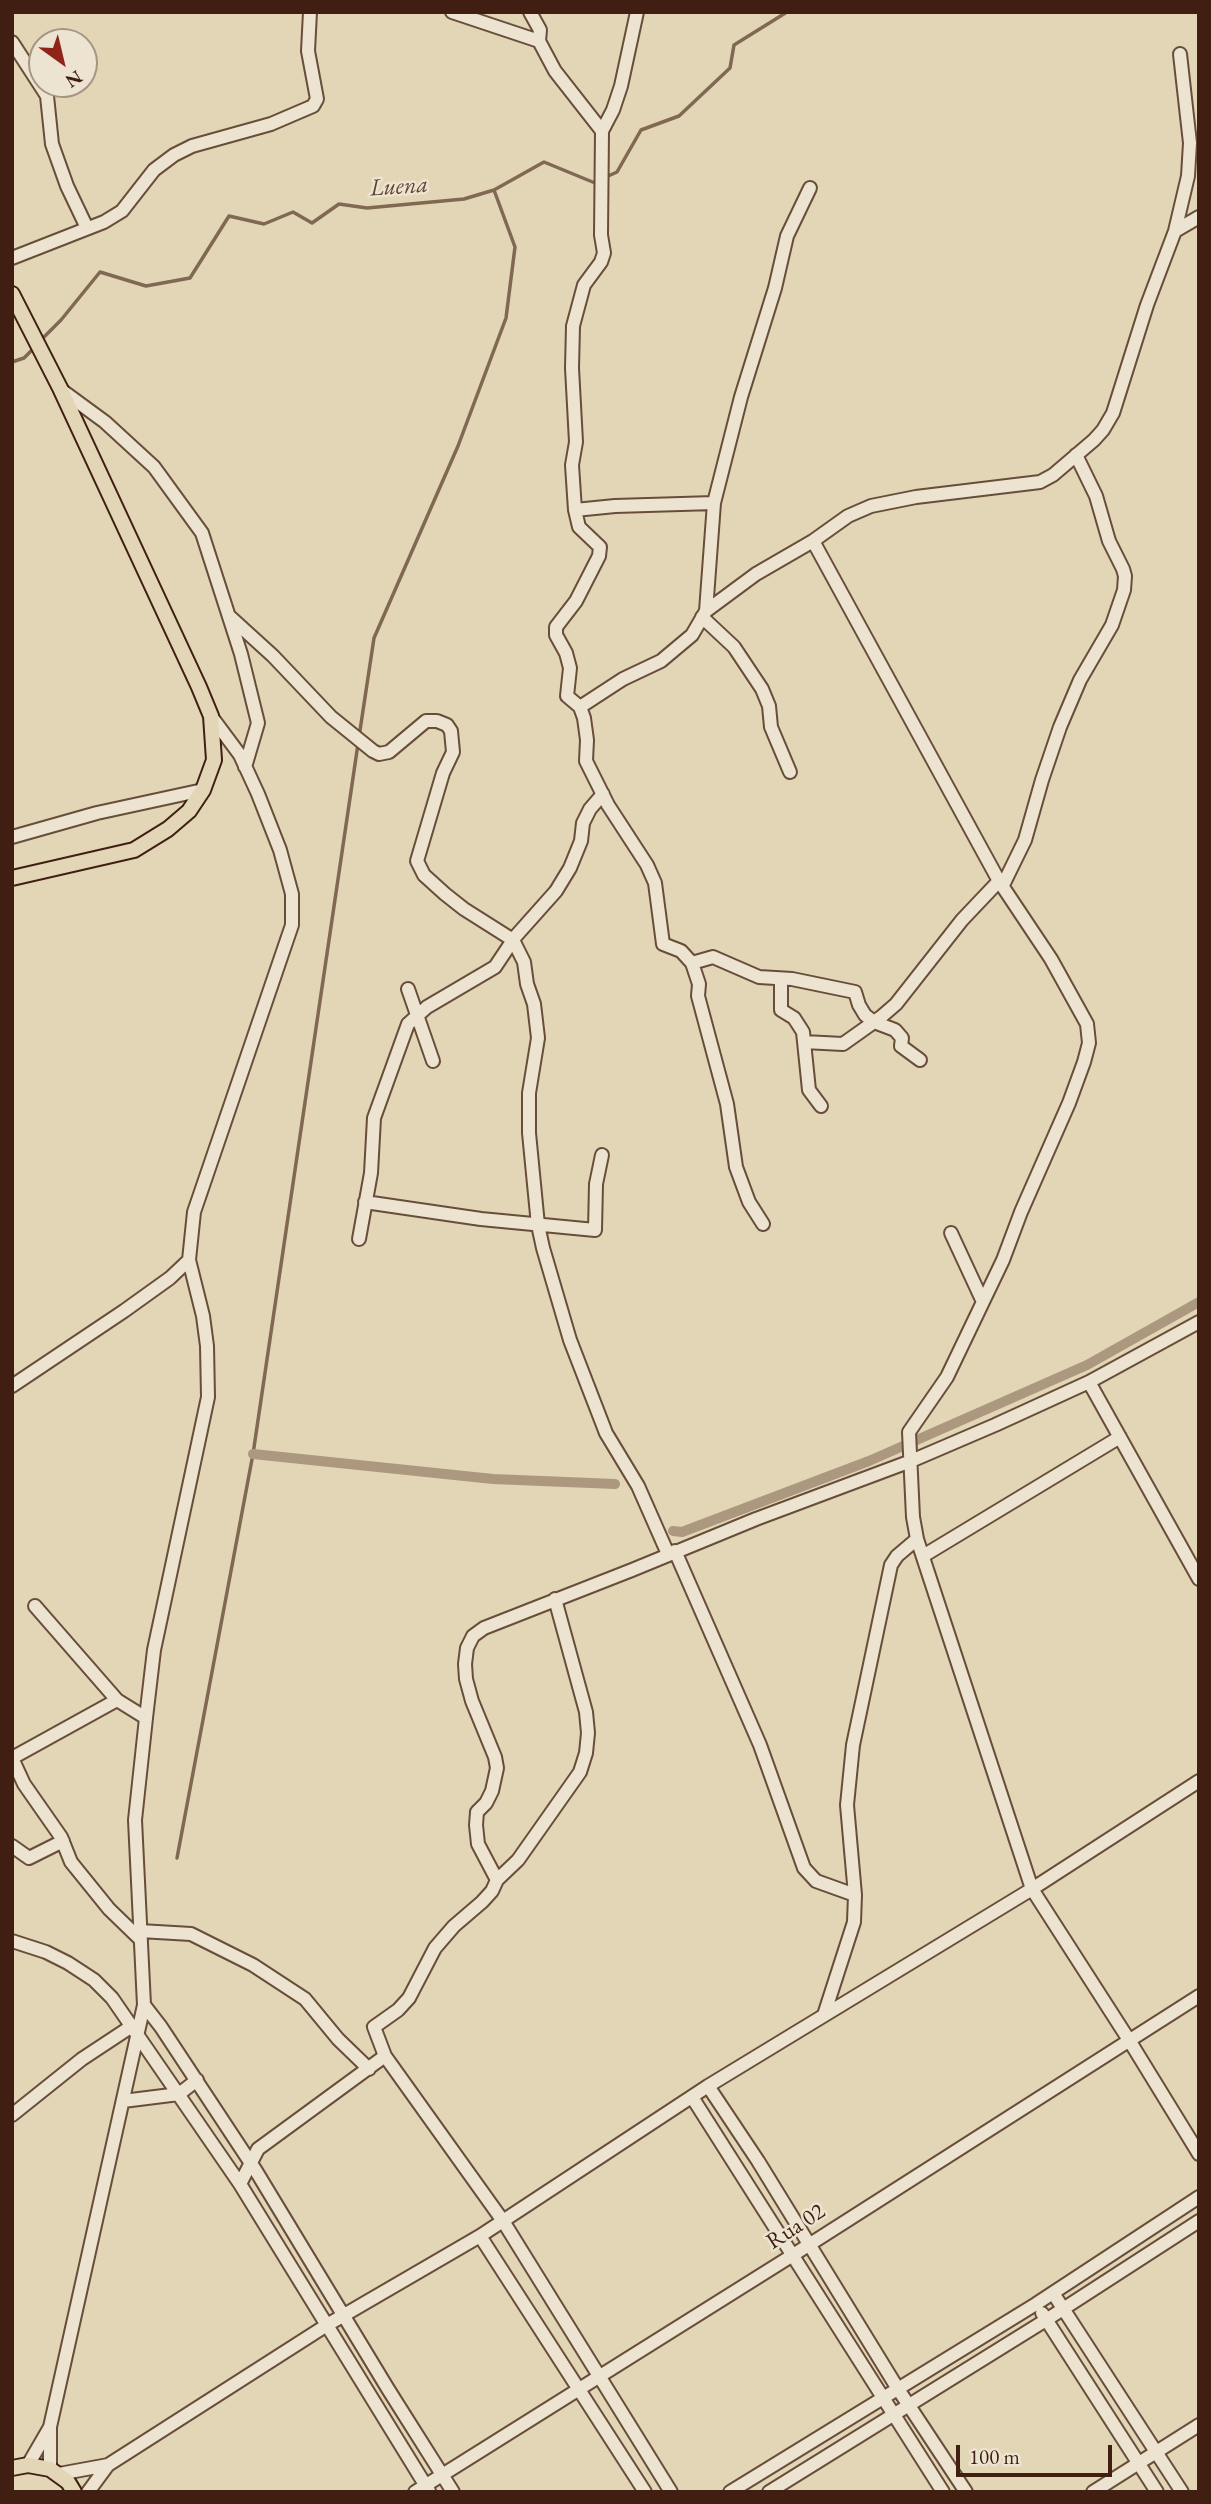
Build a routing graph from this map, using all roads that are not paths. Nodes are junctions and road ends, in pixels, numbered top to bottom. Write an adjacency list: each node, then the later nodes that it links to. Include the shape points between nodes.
1 (310, 12): 12 (street, via 308,51 317,99 313,106 174,155 146,179 121,211)
2 (452, 12): 5 (street)
3 (530, 12): 5 (street, via 540,30)
4 (637, 12): 8 (street, via 621,86)
5 (539, 41): 8 (street, via 555,71)
6 (12, 42): 12 (street, via 47,96 52,144)
7 (1180, 54): 10 (street, via 1190,142)
8 (602, 131): 19 (street, via 604,253 584,285 573,326)
9 (810, 188): 18 (street, via 787,236)
10 (1181, 206): 11 (street); 13 (street)
11 (1197, 217): 13 (street)
12 (88, 228): 14 (street)
13 (1175, 231): 17 (street, via 1112,412 1103,430)
14 (12, 258)
15 (13, 296): 16 (main road)
16 (56, 383): 22 (street, via 154,467 202,533); 24 (main road)
17 (1076, 455): 20 (street, via 1046,480 1032,484 871,506); 31 (street, via 1101,506 1109,541 1125,576 1124,590 1112,625 1080,680 1060,727 1025,840)
18 (714, 503): 19 (street); 21 (street)
19 (575, 510): 23 (street, via 579,527 600,547 576,601 555,627 570,668 567,696)
20 (813, 541): 21 (street, via 756,574); 31 (street)
21 (704, 614): 23 (street, via 692,635 661,661 623,679); 26 (street, via 734,647 762,689 771,727)
22 (229, 616): 25 (street, via 258,723); 32 (street, via 331,717 379,754 389,752 426,721 447,725 453,752 417,861 424,875 445,894)
23 (580, 708): 28 (street, via 586,761)
24 (211, 716): 25 (street); 27 (main road, via 214,760)
25 (245, 766): 48 (street, via 279,850 292,894 292,925 194,1212)
26 (790, 772)
27 (203, 790): 29 (street); 30 (main road, via 188,811 134,850)
28 (603, 794): 32 (street, via 583,823 581,841 556,891); 33 (street, via 655,883 663,944 681,951)
29 (12, 837)
30 (12, 878)
31 (1001, 883): 37 (street, via 962,919 897,1004); 49 (street, via 1073,998 1087,1024 1089,1042 1069,1103)
32 (513, 940): 36 (street, via 495,967); 45 (street, via 524,962 538,1038 529,1093)
33 (692, 963): 34 (street, via 713,957 759,977); 44 (street, via 727,1104 736,1167 743,1190)
34 (781, 979): 37 (street, via 855,992 865,1015); 38 (street, via 780,1010 794,1018)
35 (408, 989): 36 (street)
36 (417, 1014): 39 (street); 43 (street, via 408,1024 377,1105)
37 (874, 1022): 38 (street, via 843,1044); 40 (street, via 895,1030 902,1038 901,1046)
38 (804, 1042): 41 (street, via 809,1090)
39 (433, 1060)
40 (920, 1060)
41 (821, 1106)
42 (602, 1154): 45 (street, via 594,1230)
43 (365, 1202): 45 (street); 47 (street)
44 (763, 1224)
45 (538, 1225): 56 (street, via 556,1298 606,1433)
46 (951, 1233): 49 (street)
47 (359, 1239)
48 (189, 1260): 52 (street, via 124,1311); 62 (street, via 203,1316 208,1396 154,1650)
49 (983, 1302): 54 (street, via 947,1377 909,1432)
50 (1199, 1322): 51 (street)
51 (1089, 1382): 53 (street); 54 (street)
52 (12, 1386)
53 (1120, 1437): 57 (street); 58 (street)
54 (911, 1461): 55 (street); 56 (street)
55 (917, 1539): 57 (street); 69 (street, via 891,1565 855,1735 847,1805)
56 (672, 1553): 59 (street); 69 (street, via 760,1745 804,1868 816,1881)
57 (923, 1556): 68 (street)
58 (1199, 1579)
59 (555, 1599): 67 (street, via 586,1712 586,1753 567,1793 518,1860); 67 (street, via 484,1628 467,1648 466,1679 497,1768 492,1791 477,1812 478,1844)
60 (34, 1606): 61 (street)
61 (117, 1700): 62 (street); 63 (street)
62 (146, 1718): 70 (street, via 135,1820)
63 (12, 1758): 65 (street)
64 (1199, 1781): 68 (street)
65 (63, 1841): 66 (street, via 29,1858); 70 (street, via 85,1881)
66 (12, 1846)
67 (497, 1880): 77 (street, via 482,1902 435,1948 409,1998 374,2027)
68 (1032, 1889): 74 (street); 76 (street)
69 (855, 1895): 74 (street, via 854,1922)
70 (141, 1936): 73 (street); 78 (street, via 191,1934 253,1965 304,1999)
71 (12, 1941): 75 (street, via 46,1952 94,1980)
72 (1199, 1996): 76 (street, Rua 02)
73 (144, 2006): 75 (street); 79 (street)
74 (824, 2015): 80 (street)
75 (134, 2030): 81 (street); 83 (street); 84 (street, via 82,2059)
76 (1129, 2040): 85 (street); 92 (street, Rua 02)
77 (385, 2056): 78 (street); 89 (street)
78 (369, 2069): 86 (street, via 279,2132)
79 (197, 2080): 81 (street); 86 (street)
80 (708, 2086): 82 (street); 92 (street)
81 (179, 2094): 83 (street); 87 (street)
82 (692, 2096): 89 (street); 93 (street)
83 (123, 2101): 107 (street)
84 (12, 2115)
85 (1199, 2154)
86 (250, 2162): 87 (street); 97 (street)
87 (240, 2184): 99 (street)
88 (1199, 2197): 94 (street)
89 (503, 2221): 91 (street); 100 (street)
90 (1199, 2221): 96 (street)
91 (481, 2236): 97 (street); 101 (street)
92 (808, 2244): 93 (street, Rua 02); 102 (street)
93 (793, 2255): 100 (street, Rua 02); 103 (street)
94 (1053, 2293): 95 (street); 96 (street)
95 (1036, 2304): 98 (street); 102 (street)
96 (1064, 2308): 98 (street); 108 (street)
97 (344, 2314): 99 (street); 113 (street)
98 (1046, 2320): 104 (street); 109 (street)
99 (327, 2325): 111 (street); 114 (street)
100 (599, 2377): 101 (street, Rua 02); 119 (street)
101 (580, 2388): 113 (street, Rua 02); 118 (street)
102 (898, 2389): 103 (street); 104 (street)
103 (882, 2399): 105 (street); 120 (street)
104 (909, 2403): 105 (street); 123 (street)
105 (894, 2414): 121 (street); 122 (street)
106 (1199, 2425): 108 (street)
107 (50, 2427): 110 (street); 112 (street)
108 (1157, 2451): 109 (street); 126 (street)
109 (1139, 2463): 124 (street); 125 (street)
110 (18, 2464): 112 (main road)
111 (108, 2465): 112 (street); 116 (street)
112 (54, 2472): 115 (main road)
113 (442, 2474): 114 (street, Rua 02); 117 (street)
114 (423, 2490)
115 (74, 2492)
116 (88, 2492)
117 (453, 2492)
118 (645, 2492)
119 (671, 2492)
120 (730, 2492)
121 (769, 2492)
122 (943, 2492)
123 (966, 2492)
124 (1093, 2492)
125 (1157, 2492)
126 (1182, 2492)

